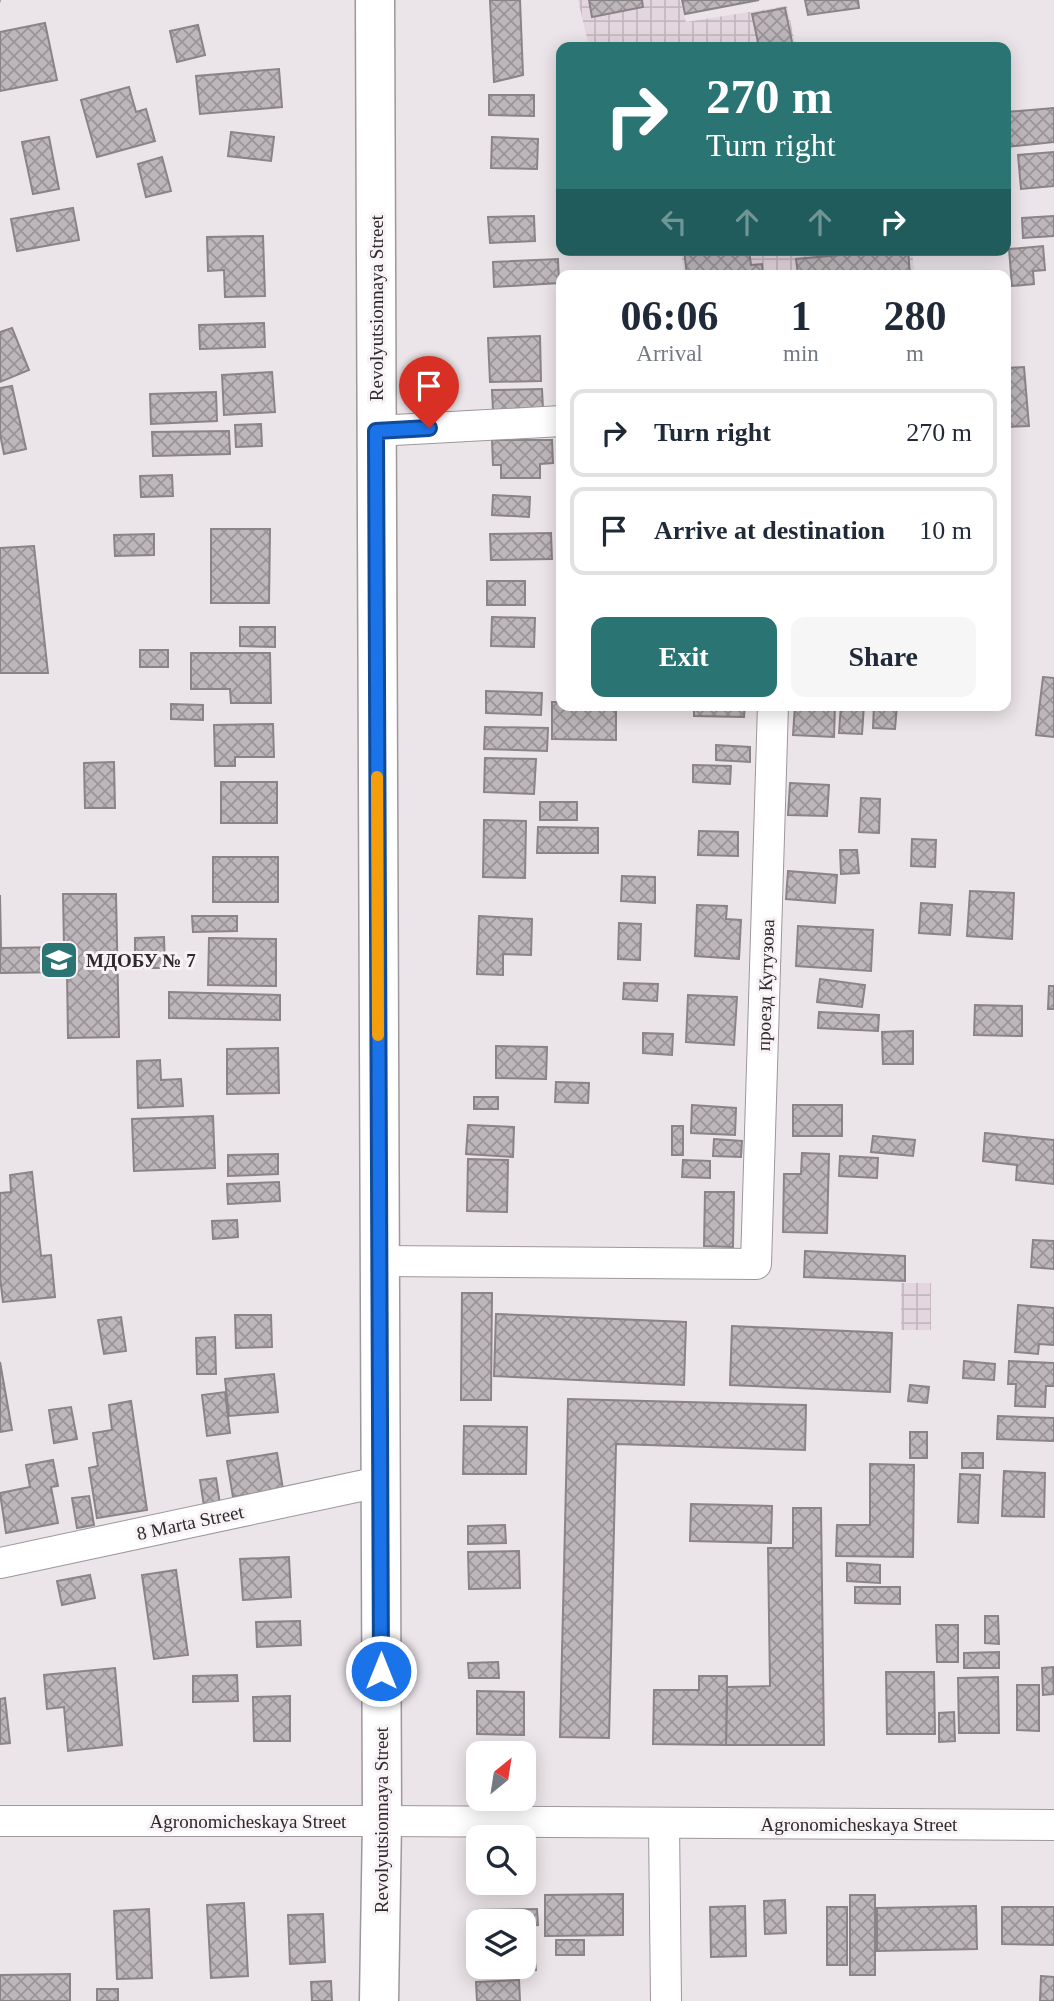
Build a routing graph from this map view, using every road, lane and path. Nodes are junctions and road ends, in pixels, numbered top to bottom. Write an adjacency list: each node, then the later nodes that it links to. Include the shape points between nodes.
1 (375, 0): 3 (street, Revolyutsionnaya Street)
2 (556, 421): 3 (street)
3 (376, 431): 5 (street, Revolyutsionnaya Street)
4 (773, 711): 5 (street, проезд Кутузова, via 756,1264)
5 (379, 1261): 6 (street, Revolyutsionnaya Street)
6 (379, 1482): 7 (street, 8 Marta Street); 9 (street, Revolyutsionnaya Street)
7 (0, 1563)
8 (0, 1821): 9 (street, Agronomicheskaya Street)
9 (382, 1821): 10 (street, Agronomicheskaya Street); 12 (street, Revolyutsionnaya Street)
10 (664, 1823): 11 (street, Agronomicheskaya Street); 13 (street)
11 (1054, 1825)
12 (379, 2001)
13 (666, 2001)

